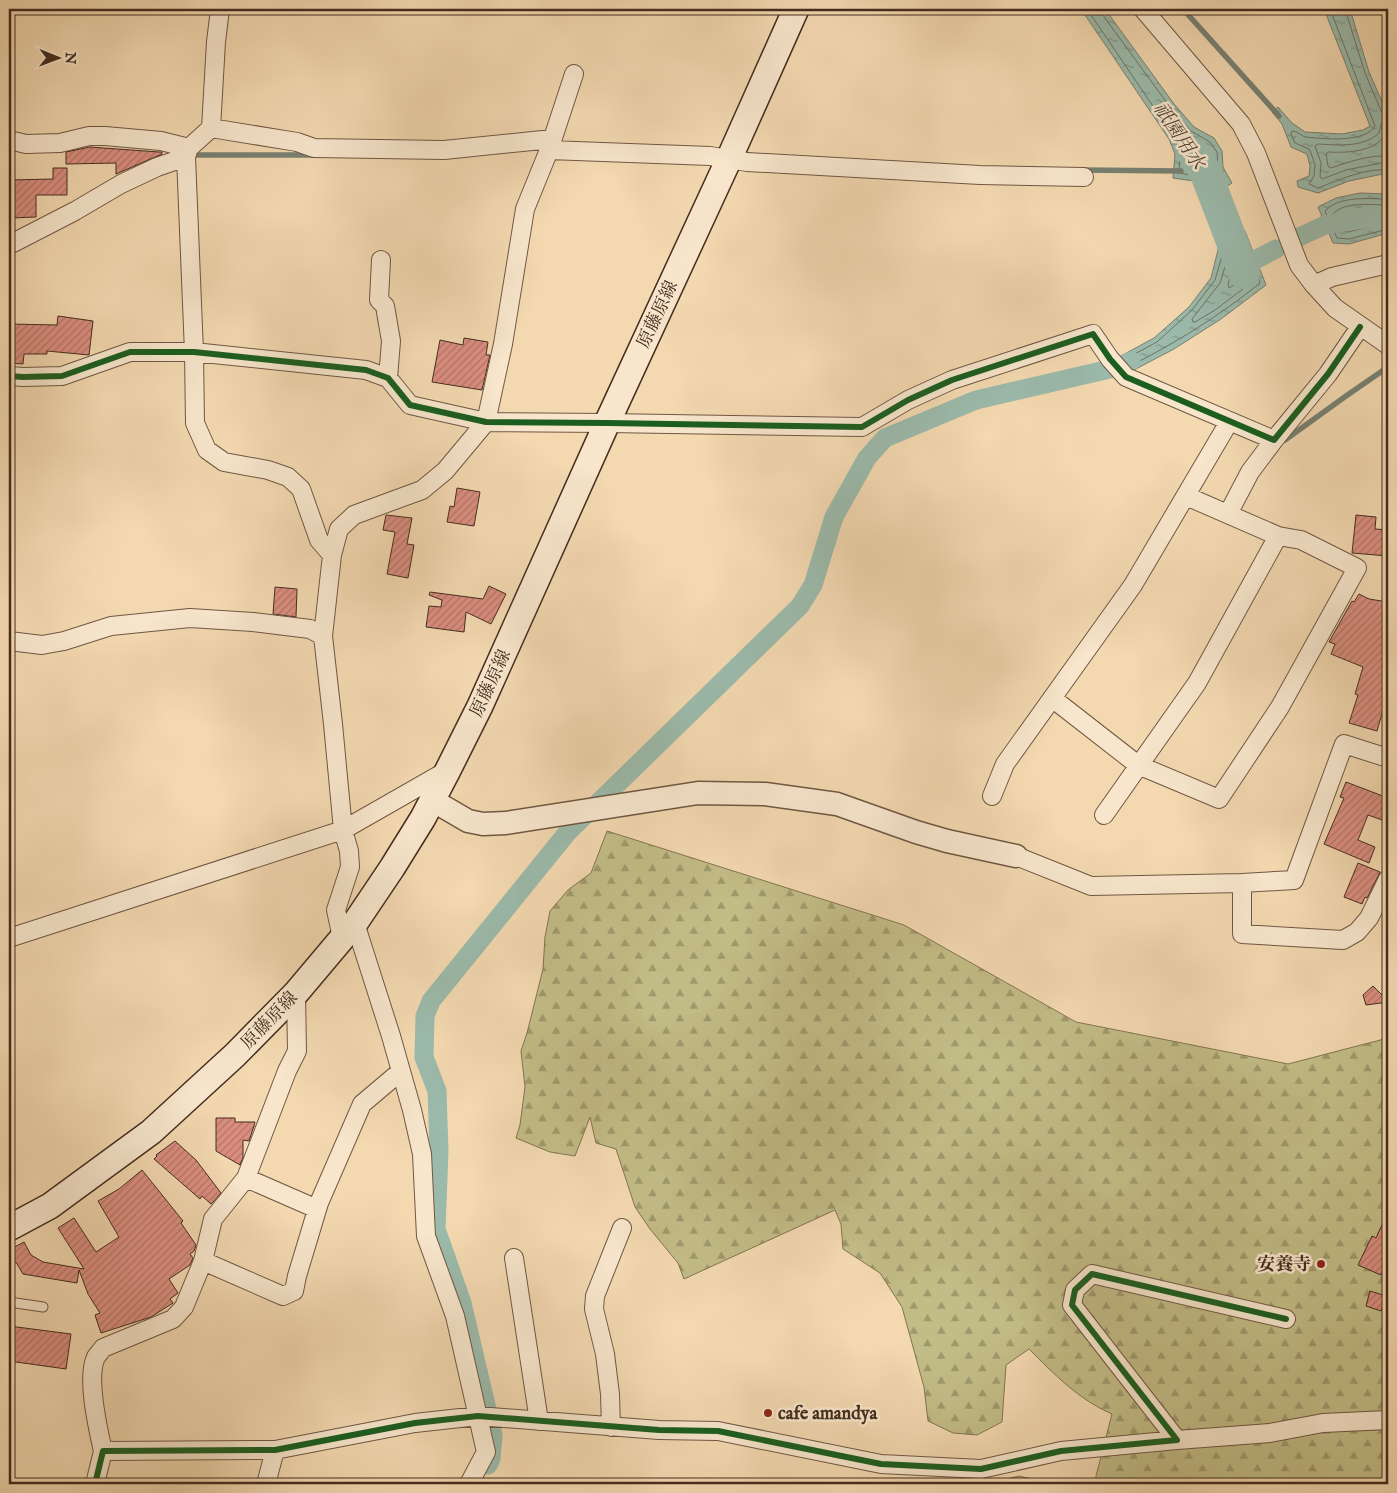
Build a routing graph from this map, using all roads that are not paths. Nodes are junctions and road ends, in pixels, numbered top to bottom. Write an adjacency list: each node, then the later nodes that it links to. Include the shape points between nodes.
1 (220, 9): 5 (street)
2 (796, 9): 9 (main road, 原藤原線)
3 (1143, 9): 14 (street, via 1241,124 1256,153 1299,265)
4 (574, 74): 7 (street)
5 (211, 128): 7 (street, via 297,142 314,148 444,150); 8 (street)
6 (9, 140): 8 (street, via 26,144 60,143 105,136 161,141)
7 (550, 144): 9 (street); 20 (street, via 525,209 503,344)
8 (187, 153): 11 (street, via 121,184); 17 (street)
9 (729, 159): 10 (street, via 980,175); 22 (main road, 原藤原線)
10 (1084, 177)
11 (9, 245)
12 (381, 260): 19 (street, via 379,300 385,306 391,341)
13 (1388, 264): 14 (street, via 1332,277)
14 (1314, 285): 15 (street, via 1335,308)
15 (1360, 327): 16 (street); 23 (street, via 1328,374)
16 (1388, 345)
17 (194, 352): 18 (street, via 130,352 62,376); 19 (street, via 366,370); 27 (street, via 195,423 207,450 224,462 268,470 288,478 301,489 319,540)
18 (9, 376)
19 (388, 378): 20 (street, via 410,405)
20 (486, 422): 22 (street); 27 (street, via 445,471 422,490 354,515 339,529)
21 (1229, 422): 22 (street, via 1126,378 1093,334 952,380 908,400 862,427); 23 (street); 24 (street)
22 (607, 423): 33 (main road, 原藤原線)
23 (1274, 440): 25 (street, via 1250,472)
24 (1186, 496): 25 (street); 30 (street, via 1133,585)
25 (1228, 514): 26 (street)
26 (1278, 536): 32 (street, via 1196,683); 32 (street, via 1301,540 1357,568 1280,707 1219,799)
27 (332, 555): 28 (street)
28 (323, 636): 29 (street, via 310,629 190,618 112,626 42,645); 37 (street)
29 (9, 642)
30 (1052, 698): 32 (street); 34 (street, via 1005,764)
31 (1387, 751): 40 (street, via 1344,744 1294,880)
32 (1138, 765): 36 (street)
33 (448, 770): 35 (main road, 原藤原線); 37 (street)
34 (992, 796)
35 (432, 800): 38 (street, via 468,822 483,824 698,793 765,794 837,804 916,832); 41 (main road, 原藤原線, via 392,868)
36 (1104, 815)
37 (343, 830): 41 (street, via 350,867 336,910); 42 (street)
38 (1016, 856): 40 (street, via 1091,886)
39 (1388, 879): 40 (street, via 1369,918 1357,932 1343,940 1242,934)
40 (1242, 883)
41 (349, 931): 43 (main road, 原藤原線); 44 (street)
42 (9, 938)
43 (296, 993): 45 (street, via 297,1051); 47 (main road, 原藤原線, via 236,1055 151,1132 50,1206)
44 (401, 1071): 46 (street, via 362,1104); 54 (street, via 422,1154 426,1236 455,1316)
45 (246, 1178): 46 (street); 50 (street, via 213,1219)
46 (318, 1209): 50 (street, via 294,1291 283,1296)
47 (9, 1228)
48 (622, 1228): 57 (street, via 595,1296 594,1309 605,1354)
49 (514, 1258): 55 (street)
50 (203, 1261): 60 (street, via 184,1307 173,1319 103,1348 96,1358 93,1400)
51 (9, 1302): 52 (lane)
52 (43, 1306)
53 (1286, 1319): 58 (street, via 1092,1274 1075,1290 1072,1305)
54 (478, 1416): 55 (street); 59 (street, via 415,1423); 63 (street, via 486,1452)
55 (539, 1420): 57 (street)
56 (1388, 1420): 58 (street, via 1323,1423 1270,1433)
57 (611, 1426): 58 (street, via 718,1431 881,1464 981,1470 1061,1451)
58 (1177, 1440)
59 (275, 1450): 60 (street); 62 (street)
60 (103, 1451): 61 (street)
61 (95, 1484)
62 (266, 1484)
63 (469, 1484)

